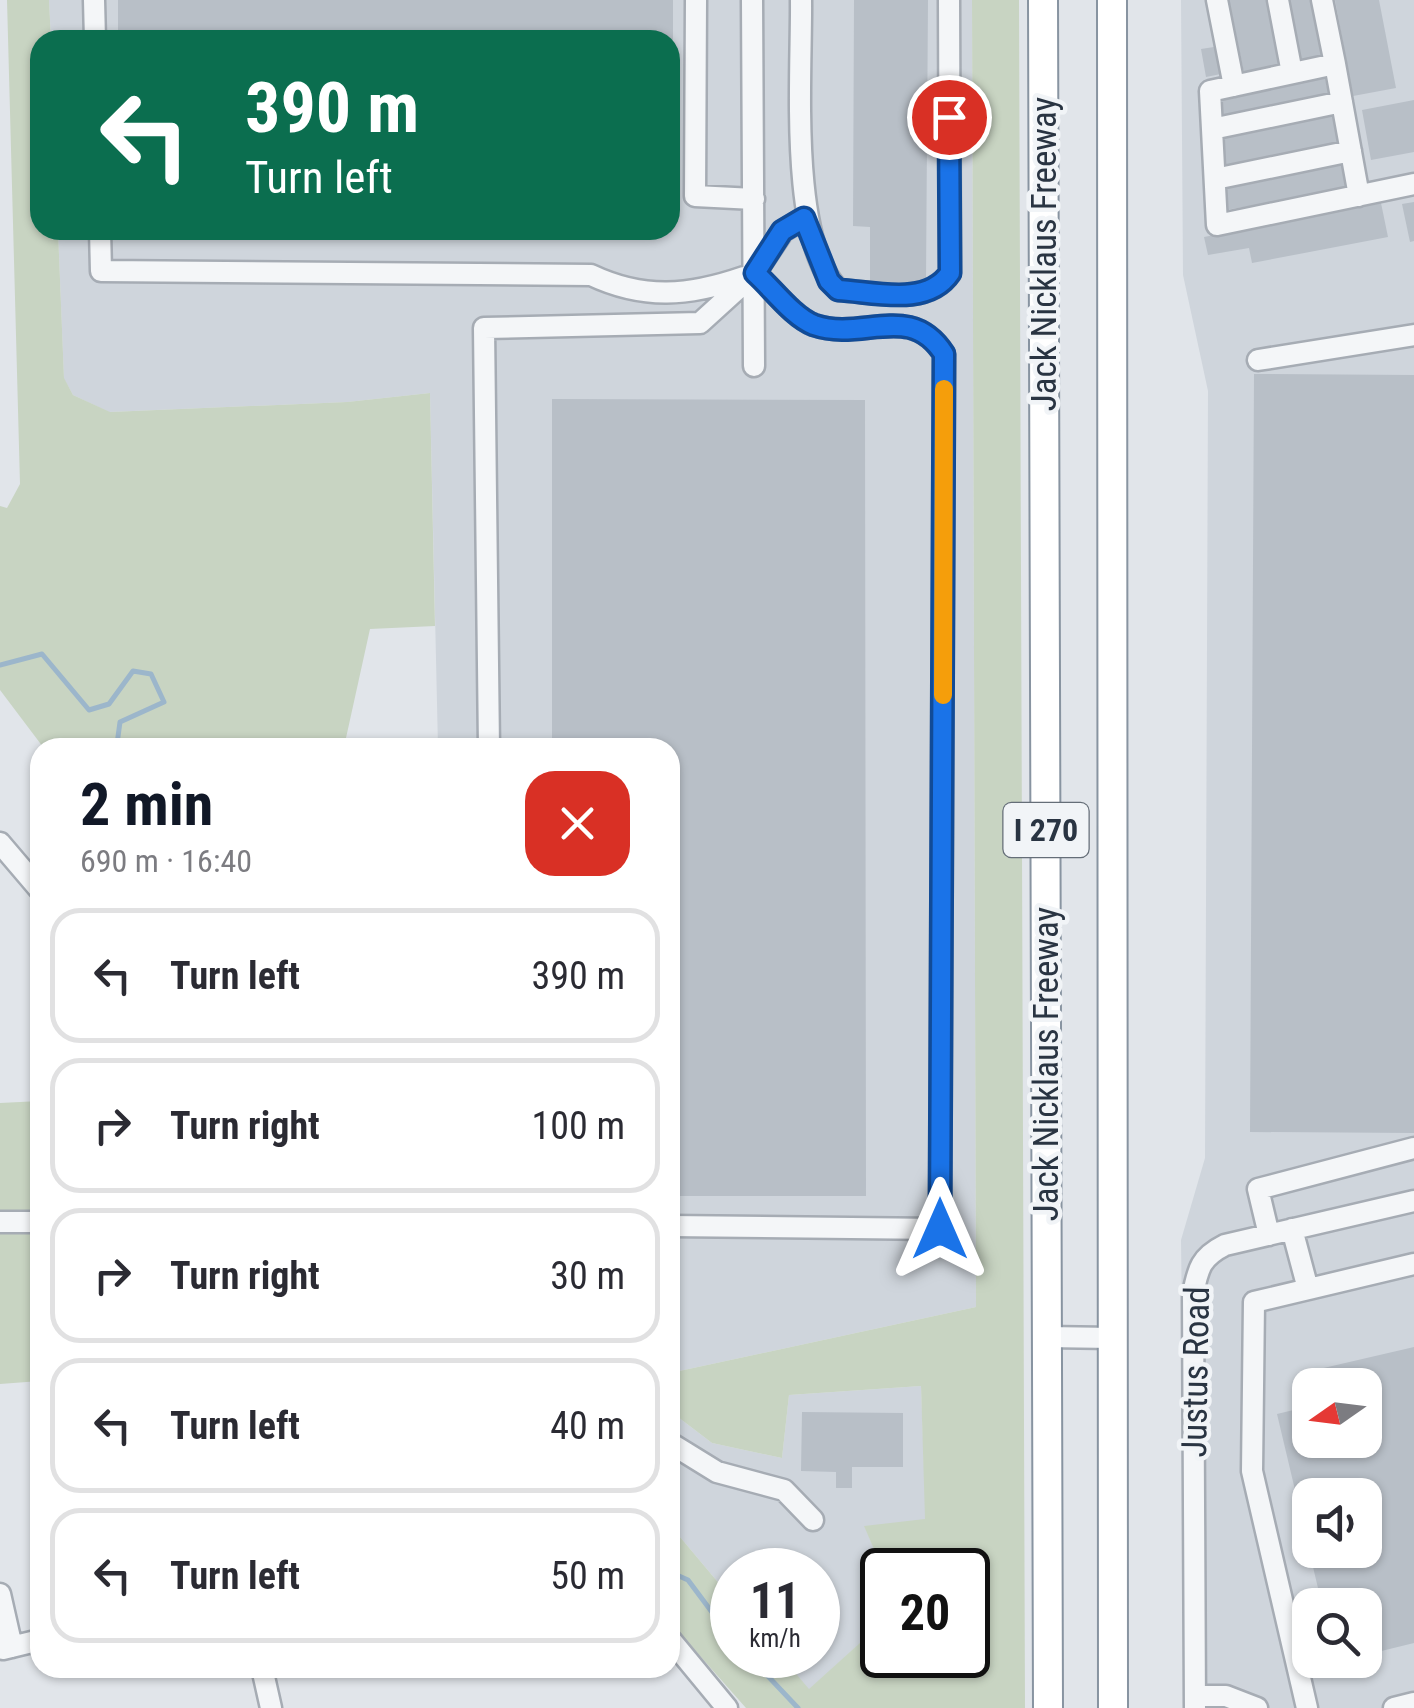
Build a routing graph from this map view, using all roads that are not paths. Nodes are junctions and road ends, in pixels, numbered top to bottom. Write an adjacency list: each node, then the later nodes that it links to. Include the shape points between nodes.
1 (94, 0): 11 (street)
2 (696, 0): 21 (street, via 695,196)
3 (752, 0): 21 (street)
4 (801, 0): 22 (street)
5 (949, 0): 22 (street, via 950,273 926,294 838,290)
6 (1043, 0): 40 (highway, Jack Nicklaus Freeway / I 270)
7 (1217, 0): 14 (street)
8 (1278, 0): 13 (street)
9 (1322, 0): 12 (street)
10 (1112, 1): 41 (highway, Jack Nicklaus Freeway / I 270)
11 (95, 30)
12 (1335, 64): 13 (street); 15 (street)
13 (1292, 73): 14 (street)
14 (1234, 86): 16 (street, via 1210,91)
15 (1342, 102): 16 (street); 17 (street)
16 (1212, 128): 18 (street)
17 (1351, 151): 18 (street); 20 (street)
18 (1215, 178): 20 (street, via 1217,225)
19 (1414, 184): 20 (street)
20 (1359, 196)
21 (754, 199): 24 (street)
22 (804, 218): 24 (street, via 782,231)
23 (100, 240): 24 (street, via 101,271 591,275 626,291 702,292)
24 (755, 273): 27 (street); 28 (street, via 700,323 484,328); 35 (street, via 810,323 915,326 932,335 944,354 940,1229)
25 (1414, 335): 26 (street)
26 (1258, 360)
27 (754, 366)
28 (489, 738)
29 (0, 843): 30 (street)
30 (30, 878)
31 (1414, 1148): 37 (street, via 1258,1189)
32 (1414, 1201): 36 (street, Justus Road)
33 (0, 1222): 34 (street)
34 (30, 1222)
35 (680, 1226)
36 (1292, 1229): 37 (street, Justus Road); 39 (street)
37 (1269, 1235): 48 (street, Justus Road, via 1207,1254 1193,1294)
38 (1414, 1264): 39 (street)
39 (1308, 1289): 55 (street, via 1254,1302 1252,1471)
40 (1046, 1337): 41 (street); 52 (highway, Jack Nicklaus Freeway / I 270)
41 (1113, 1338): 53 (highway, Jack Nicklaus Freeway / I 270)
42 (680, 1449): 43 (street, via 717,1472 784,1490)
43 (813, 1520)
44 (0, 1594): 45 (street)
45 (6, 1648)
46 (680, 1651): 51 (street)
47 (264, 1678): 50 (street)
48 (1195, 1702): 54 (street, via 1226,1696)
49 (1414, 1703): 56 (street)
50 (271, 1708)
51 (727, 1708)
52 (1048, 1708)
53 (1113, 1708)
54 (1256, 1708)
55 (1307, 1708)
56 (1394, 1708)

